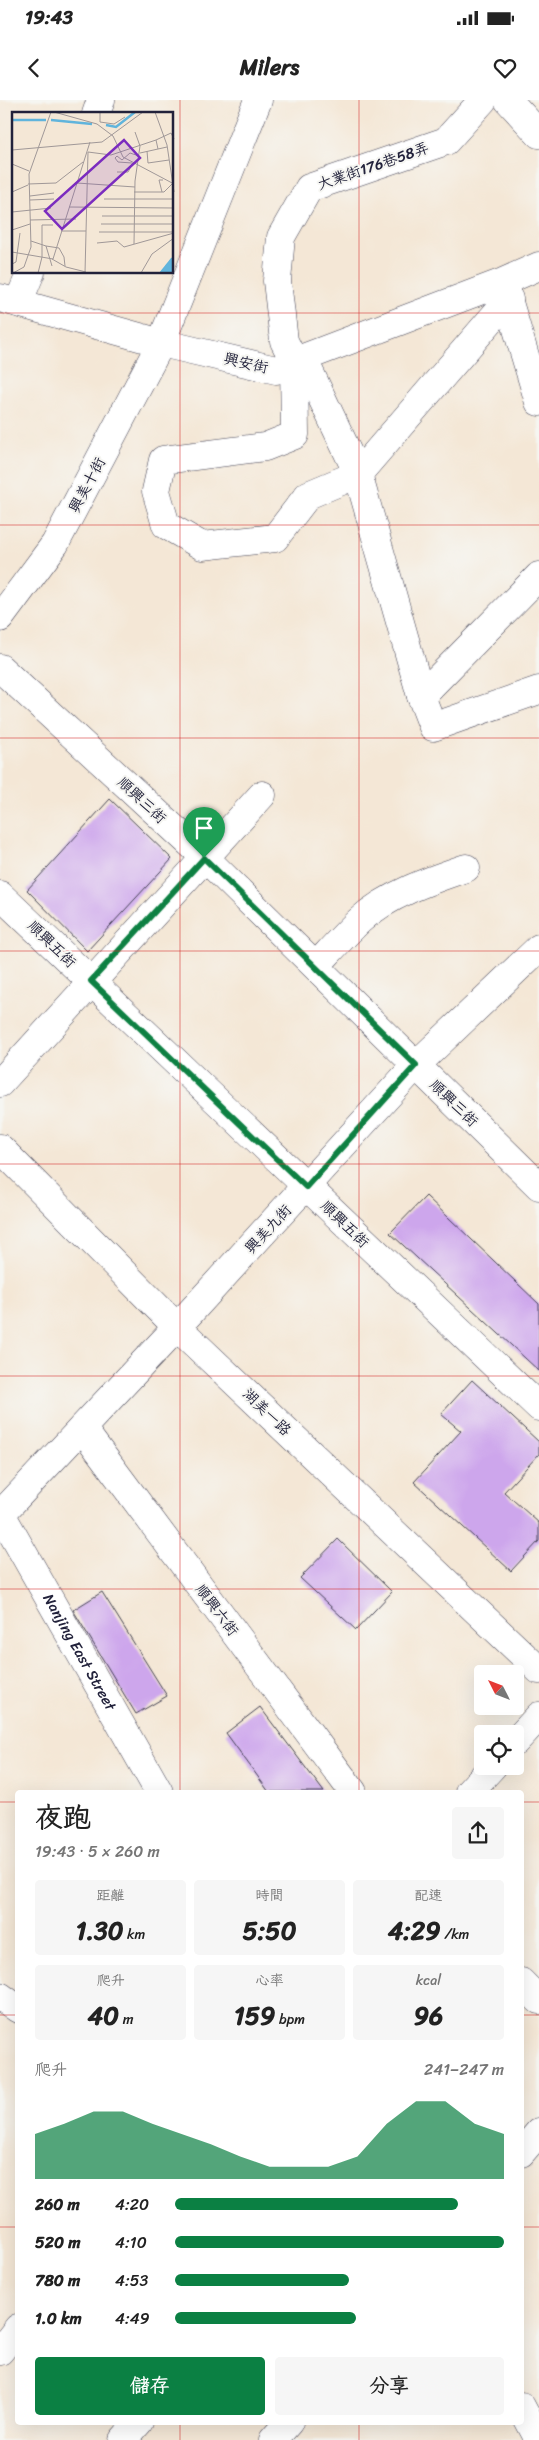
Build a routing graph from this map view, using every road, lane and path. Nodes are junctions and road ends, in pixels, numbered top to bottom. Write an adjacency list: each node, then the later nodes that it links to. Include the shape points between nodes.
1 (101, 100): 5 (street)
2 (258, 100): 11 (street, 興美十街)
3 (483, 100): 12 (street, 大業街176巷58弄, via 446,141 309,188 281,237 277,281 284,341)
4 (508, 100): 6 (street)
5 (97, 112)
6 (539, 134)
7 (539, 266): 9 (street, 興安街)
8 (28, 274): 10 (street)
9 (506, 291): 12 (street, 興安街); 13 (street); 14 (street)
10 (9, 300): 11 (street, 興安街)
11 (161, 343): 12 (street, 興安街, via 276,370); 16 (street, 興美十街, via 56,544)
12 (299, 360): 14 (street, 大業街176巷58弄); 14 (street, via 295,435 265,447 162,460 156,491 166,525 202,546 274,538 308,495)
13 (539, 402)
14 (358, 474): 19 (street, 大業街176巷58弄)
15 (539, 576): 19 (street)
16 (0, 618)
17 (0, 668): 21 (street, 順興三街)
18 (539, 690): 19 (street, 大業街176巷58弄, via 432,727)
19 (420, 696)
20 (262, 795): 21 (street)
21 (204, 858): 25 (street, 順興三街); 26 (street)
22 (466, 868): 25 (street, via 435,878 384,903 360,920)
23 (0, 895): 26 (street, 順興五街)
24 (539, 948): 27 (street, 興美九街)
25 (316, 966): 27 (street, 順興三街)
26 (91, 981): 28 (street); 31 (street, 順興五街)
27 (416, 1065): 30 (street, 順興三街); 31 (street, 興美九街)
28 (0, 1083)
29 (0, 1148): 32 (street, 湖美一路)
30 (539, 1186)
31 (306, 1187): 32 (street, 興美九街); 33 (street, 順興五街)
32 (177, 1326): 34 (street, 興美九街); 36 (street, 湖美一路)
33 (539, 1407)
34 (82, 1428): 35 (street, 興美九街); 41 (street, 順興六街)
35 (1, 1513): 40 (street, Nanjing East Street)
36 (539, 1670)
37 (539, 1716): 38 (street)
38 (524, 1732)
39 (484, 1775): 42 (street)
40 (158, 1790)
41 (352, 1790)
42 (470, 1790)
43 (524, 1985): 45 (street)
44 (0, 1996): 46 (street)
45 (539, 2000)
46 (15, 2007)
47 (539, 2132): 48 (street)
48 (524, 2150)
49 (15, 2332): 50 (street)
50 (0, 2351)
51 (524, 2412): 56 (street)
52 (136, 2425): 54 (street)
53 (286, 2425): 55 (street)
54 (123, 2440)
55 (273, 2440)
56 (539, 2440)

